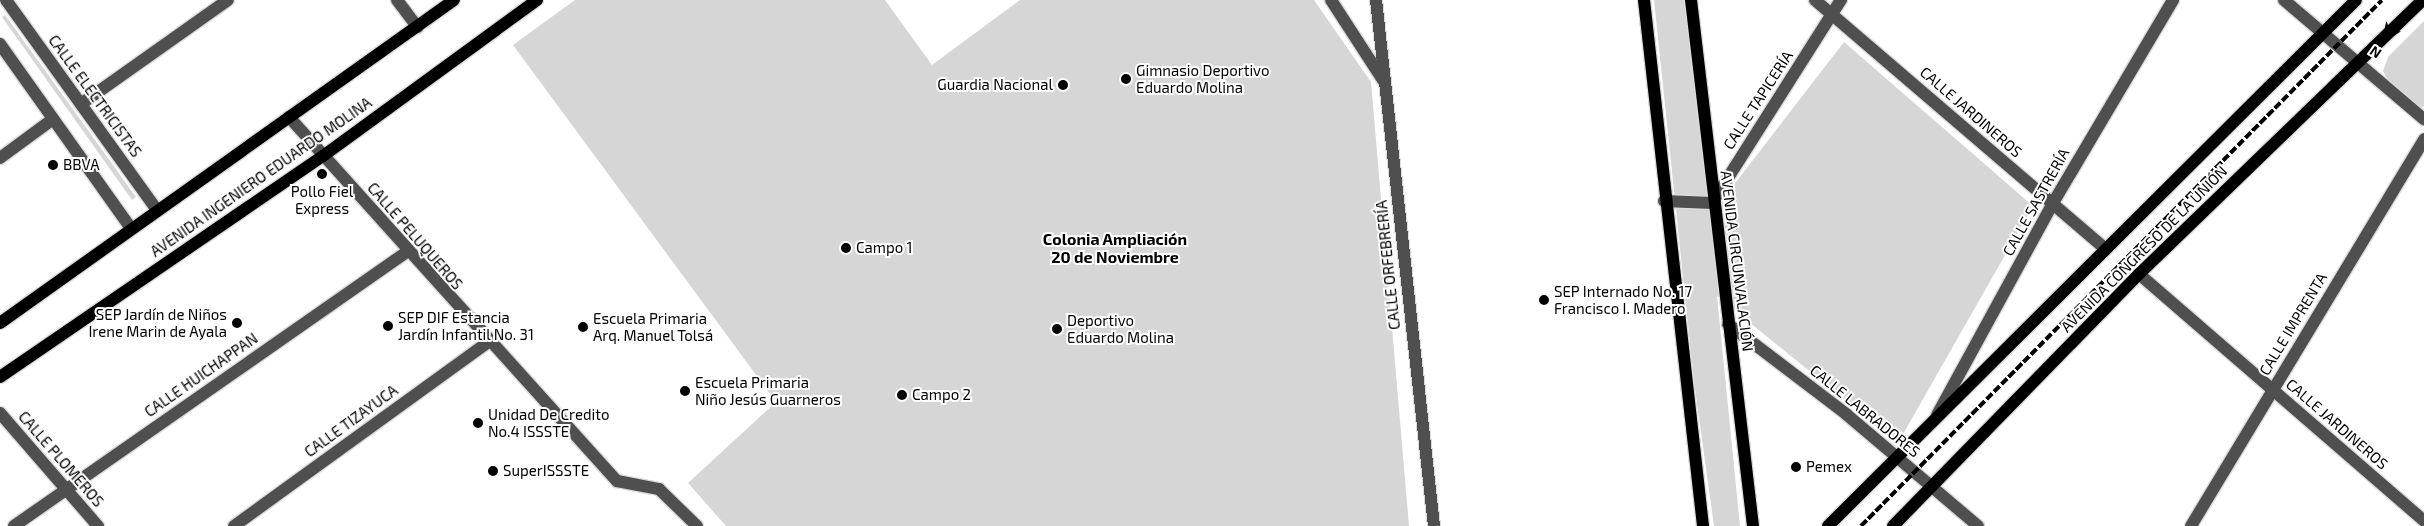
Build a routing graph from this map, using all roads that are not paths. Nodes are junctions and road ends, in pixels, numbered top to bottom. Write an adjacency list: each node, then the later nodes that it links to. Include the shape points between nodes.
1 (228, 0): 23 (street)
2 (397, 0): 18 (street)
3 (454, 0): 18 (main road)
4 (537, 0): 28 (main road, AVENIDA INGENIERO EDUARDO MOLINA)
5 (1331, 0): 22 (street)
6 (1376, 0): 22 (street, CALLE ORFEBRERÍA)
7 (1644, 0): 30 (main road)
8 (1691, 0): 31 (main road, AVENIDA CIRCUNVALACIÓN)
9 (1815, 0): 17 (street, CALLE JARDINEROS)
10 (1832, 0): 17 (street)
11 (1841, 0): 17 (street, CALLE TAPICERÍA)
12 (2173, 0): 32 (street, CALLE SASTRERÍA)
13 (2284, 0): 19 (street)
14 (2356, 0): 19 (main road, AVENIDA CONGRESO DE LA UNIÓN)
15 (2424, 0): 21 (main road, AVENIDA CONGRESO DE LA UNIÓN)
16 (7, 4): 23 (street, CALLE ELECTRICISTAS)
17 (1832, 14): 31 (street, CALLE TAPICERÍA); 32 (street, CALLE JARDINEROS)
18 (416, 27): 24 (main road)
19 (2324, 34): 21 (street); 35 (main road, AVENIDA CONGRESO DE LA UNIÓN)
20 (0, 44): 25 (street)
21 (2358, 64): 26 (street); 37 (main road, AVENIDA CONGRESO DE LA UNIÓN)
22 (1384, 83): 53 (street, CALLE ORFEBRERÍA)
23 (81, 104): 33 (street, CALLE ELECTRICISTAS)
24 (289, 117): 28 (street, CALLE PELUQUEROS); 33 (main road)
25 (53, 119): 29 (street); 34 (street)
26 (2424, 119)
27 (2424, 139): 42 (street, CALLE IMPRENTA)
28 (323, 156): 36 (street, CALLE PELUQUEROS); 41 (main road, AVENIDA INGENIERO EDUARDO MOLINA)
29 (0, 158)
30 (1664, 201): 31 (street); 54 (main road)
31 (1712, 203): 39 (main road, AVENIDA CIRCUNVALACIÓN)
32 (2053, 203): 35 (street, CALLE JARDINEROS); 44 (street, CALLE SASTRERÍA)
33 (157, 210): 34 (main road)
34 (131, 228): 38 (main road)
35 (2106, 249): 44 (main road, AVENIDA CONGRESO DE LA UNIÓN)
36 (407, 252): 40 (street, CALLE PELUQUEROS); 47 (street, CALLE HUICHAPPAN)
37 (2139, 274): 42 (street, CALLE JARDINEROS); 46 (main road, AVENIDA CONGRESO DE LA UNIÓN)
38 (0, 323)
39 (1728, 324): 45 (street, CALLE LABRADORES); 55 (main road, AVENIDA CIRCUNVALACIÓN)
40 (488, 343): 51 (street, CALLE TIZAYUCA); 52 (street, CALLE PELUQUEROS, via 617,482 659,489)
41 (0, 377)
42 (2272, 389): 48 (street, CALLE JARDINEROS); 59 (street, CALLE IMPRENTA)
43 (0, 413): 47 (street, CALLE PLOMEROS)
44 (1932, 424): 45 (main road, AVENIDA CONGRESO DE LA UNIÓN)
45 (1898, 457): 46 (street, CALLE LABRADORES); 56 (main road, AVENIDA CONGRESO DE LA UNIÓN)
46 (1933, 488): 57 (main road, AVENIDA CONGRESO DE LA UNIÓN); 58 (street, CALLE LABRADORES)
47 (66, 489): 49 (street, CALLE HUICHAPPAN); 50 (street, CALLE PLOMEROS)
48 (2424, 521)
49 (14, 526)
50 (98, 526)
51 (234, 526)
52 (697, 526)
53 (1434, 526)
54 (1703, 526)
55 (1753, 526)
56 (1828, 526)
57 (1893, 526)
58 (1978, 526)
59 (2191, 526)

